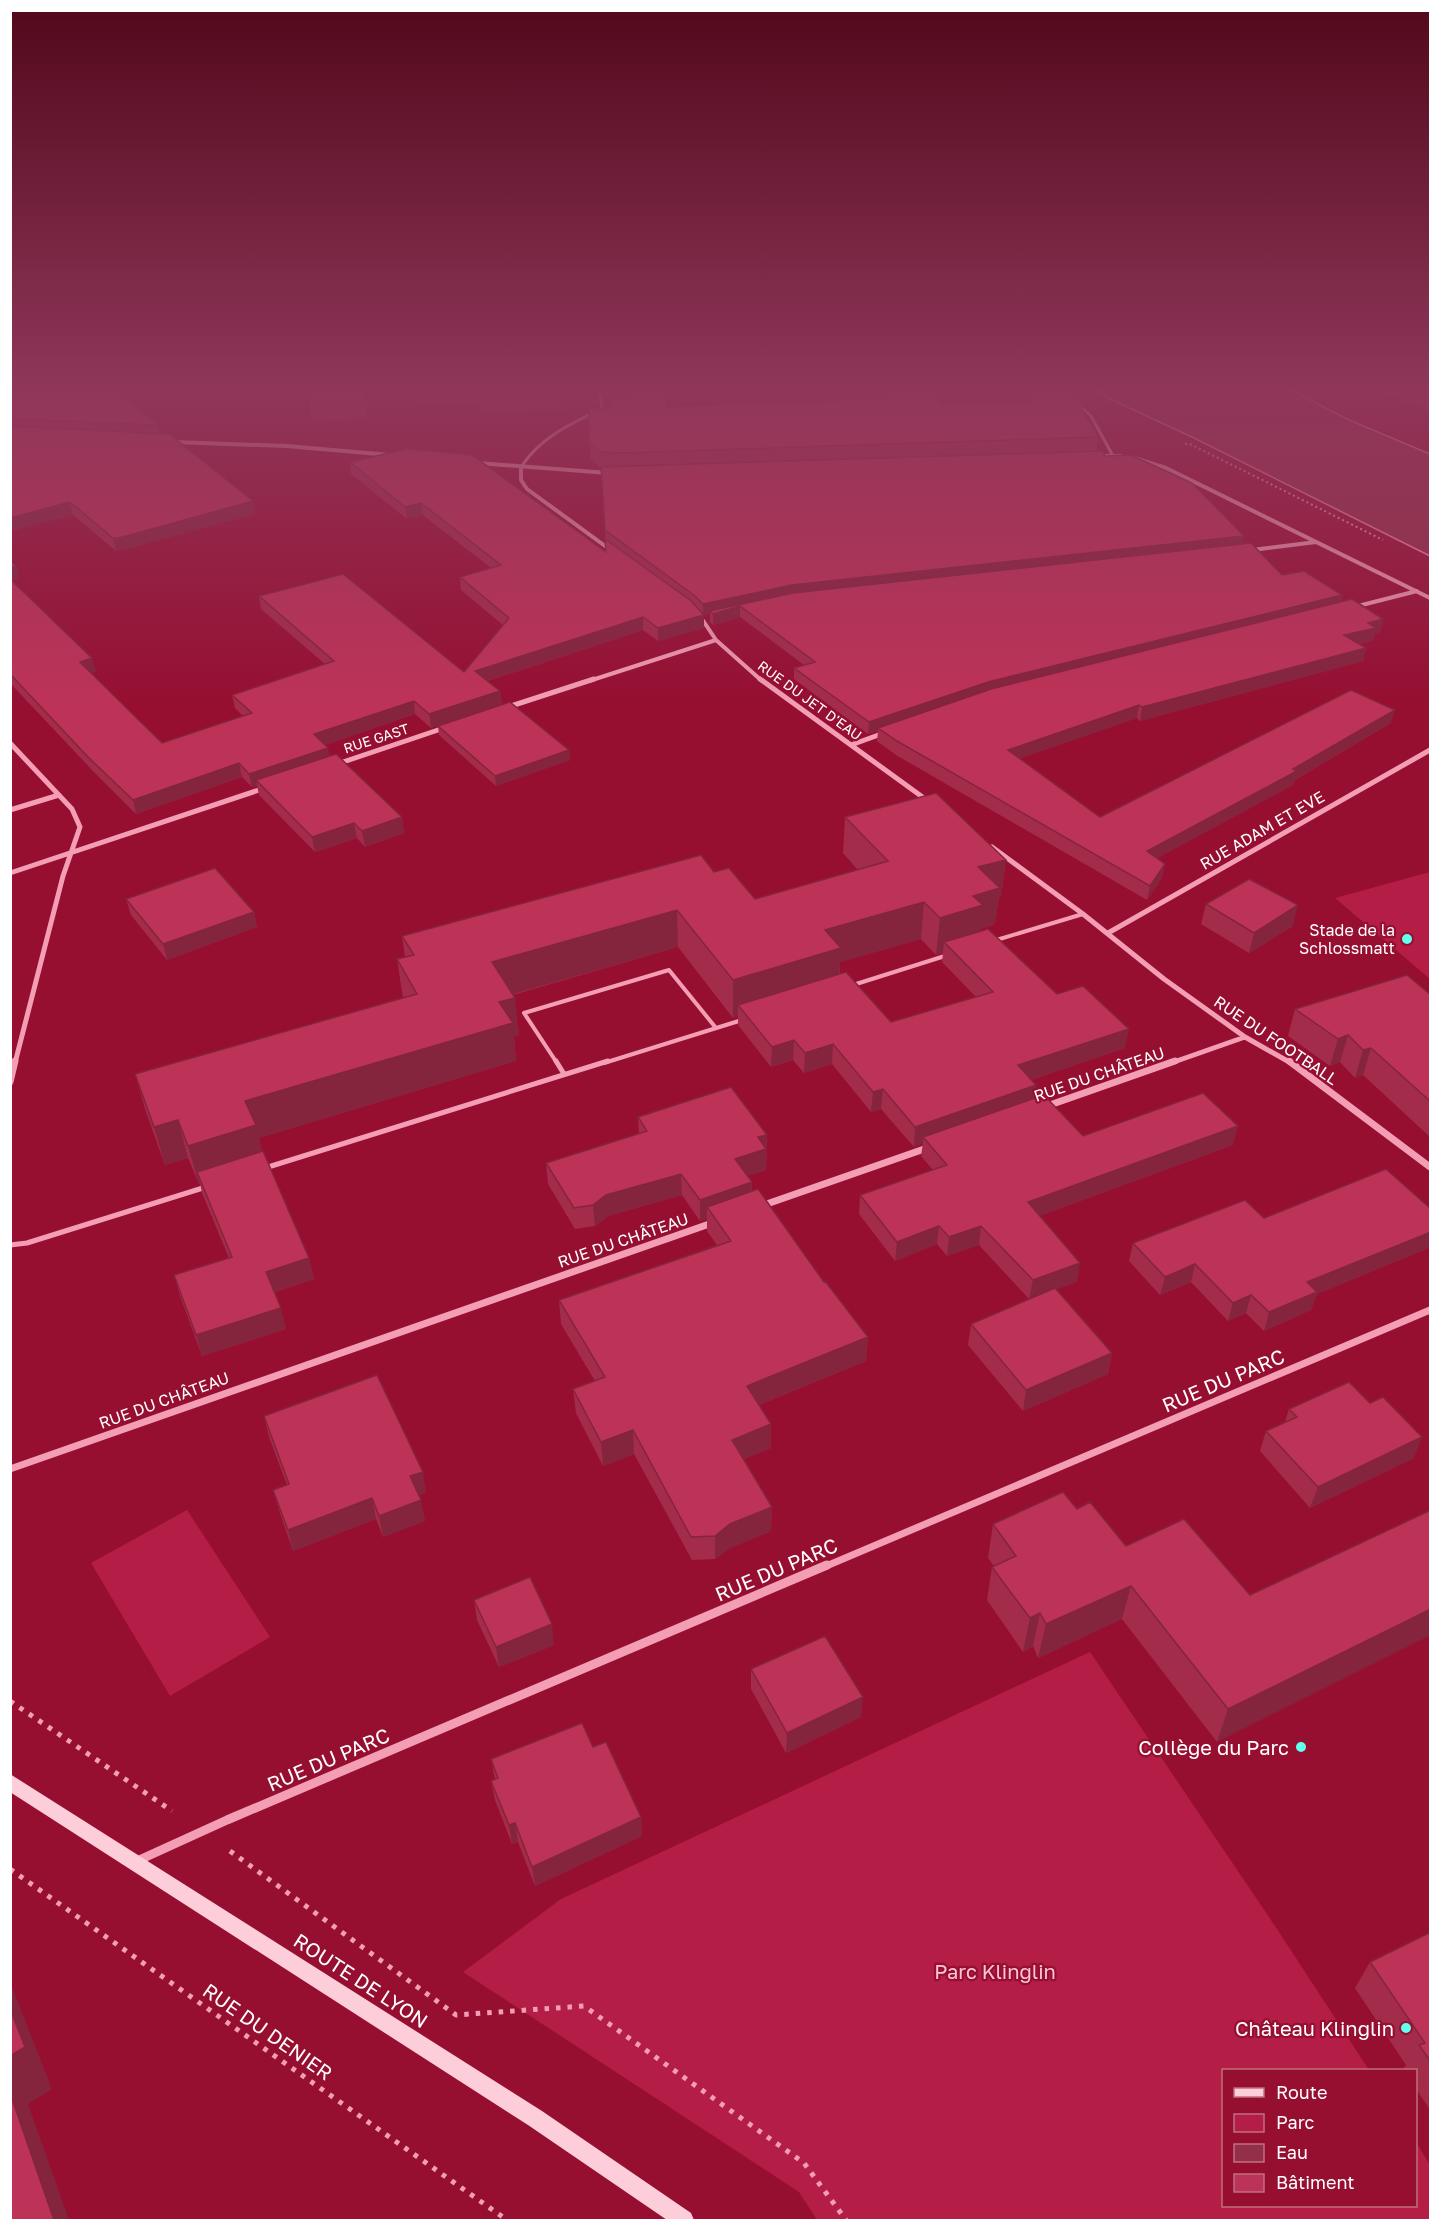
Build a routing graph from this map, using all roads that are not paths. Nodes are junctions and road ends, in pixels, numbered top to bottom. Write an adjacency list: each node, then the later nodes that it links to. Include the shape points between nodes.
1 (534, 494): 5 (street)
2 (1219, 494): 3 (street)
3 (1317, 542): 4 (street); 6 (street)
4 (1243, 551)
5 (619, 556)
6 (1417, 591): 7 (street); 8 (street)
7 (1431, 598)
8 (1349, 608)
9 (693, 609): 10 (street, RUE DU JET D'EAU)
10 (716, 640): 11 (street); 15 (street, RUE DU JET D'EAU, via 758,678)
11 (499, 710)
12 (454, 725): 17 (street, RUE GAST)
13 (892, 730): 15 (street)
14 (10, 743): 19 (street)
15 (851, 745): 20 (street, RUE DU JET D'EAU)
16 (1431, 750): 26 (street, RUE ADAM ET EVE)
17 (332, 766)
18 (276, 785): 23 (street)
19 (59, 795): 21 (street); 23 (street, via 72,809 80,827)
20 (938, 808)
21 (10, 810)
22 (987, 843): 25 (street)
23 (73, 852): 24 (street); 34 (street, via 63,876)
24 (10, 873)
25 (1083, 914): 26 (street); 27 (lane)
26 (1108, 933): 32 (street, RUE DU FOOTBALL)
27 (986, 943)
28 (953, 954): 29 (lane)
29 (851, 985)
30 (750, 1017): 31 (lane)
31 (716, 1028): 33 (lane); 33 (lane, via 669,970 524,1013)
32 (1245, 1037): 35 (street, RUE DU CHÂTEAU); 37 (street, RUE DU FOOTBALL, via 1288,1061)
33 (564, 1074): 38 (lane)
34 (10, 1082)
35 (1043, 1108)
36 (941, 1143): 40 (street)
37 (1431, 1167)
38 (255, 1171)
39 (210, 1185): 42 (lane)
40 (749, 1210)
41 (726, 1218): 44 (street, RUE DU CHÂTEAU)
42 (10, 1245)
43 (1431, 1310): 46 (street, RUE DU PARC)
44 (10, 1469)
45 (10, 1782): 46 (main road, ROUTE DE LYON)
46 (135, 1862): 47 (main road, ROUTE DE LYON, via 535,2118)
47 (684, 2220)

